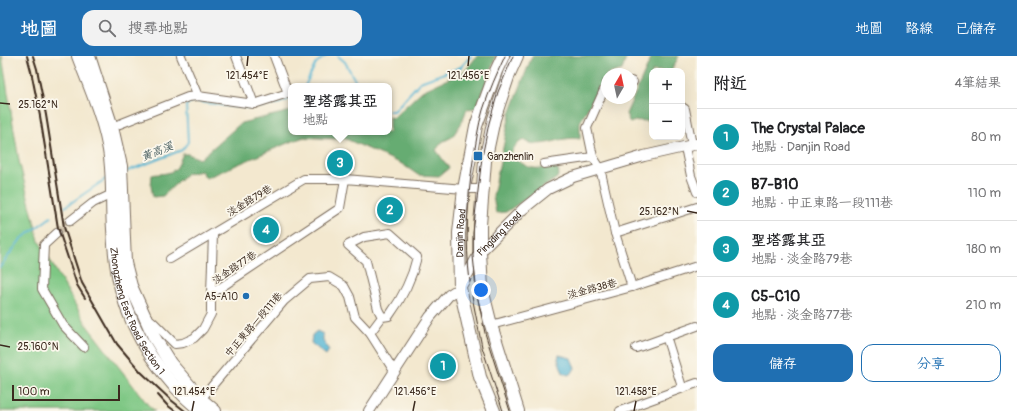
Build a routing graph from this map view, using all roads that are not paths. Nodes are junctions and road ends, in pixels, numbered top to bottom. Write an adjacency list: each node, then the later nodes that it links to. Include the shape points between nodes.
1 (78, 56): 16 (main road)
2 (89, 56): 12 (main road)
3 (181, 56): 8 (street)
4 (236, 56): 10 (street)
5 (274, 56): 10 (street, via 288,93)
6 (503, 56): 19 (main road, Danjin Road, via 476,126)
7 (517, 56): 20 (main road, Danjin Road, via 494,119 485,161)
8 (198, 96): 10 (street); 12 (street, via 188,97)
9 (601, 97): 14 (street, via 587,128)
10 (254, 104)
11 (685, 108): 13 (street)
12 (112, 127): 16 (main road)
13 (691, 145): 17 (street, Pingding Road); 21 (street, via 691,176)
14 (593, 157): 15 (street); 17 (street)
15 (544, 164)
16 (116, 166): 22 (main road)
17 (600, 168): 25 (street); 28 (street, Pingding Road, via 548,189 523,209)
18 (345, 179): 19 (street); 27 (street, 淡金路79巷, via 304,179); 33 (street, 淡金路77巷, via 340,208)
19 (464, 189): 20 (street); 32 (main road, Danjin Road, via 459,233)
20 (483, 189): 28 (main road, Danjin Road)
21 (697, 192)
22 (117, 196): 24 (street, via 93,203); 34 (main road, Zhongzheng East Road Section 1, via 125,263); 45 (main road, Zhongzheng East Road Section 1, via 113,228 115,258 120,289 130,317 160,370 176,388)
23 (697, 207): 25 (street)
24 (70, 221)
25 (615, 232): 31 (street)
26 (57, 233): 40 (street, via 44,245 42,289 63,325)
27 (213, 234): 29 (street, 淡金路79巷); 33 (street)
28 (480, 252): 32 (street, Pingding Road); 36 (main road, Danjin Road, via 482,289)
29 (170, 259)
30 (697, 266): 31 (street, 淡金路38巷)
31 (632, 287): 36 (street, 淡金路38巷)
32 (460, 288): 42 (street, Pingding Road, via 449,295 430,318); 48 (main road, Danjin Road, via 480,378)
33 (212, 294): 34 (street, 淡金路77巷, via 211,314 202,329 194,338 182,343 175,344)
34 (143, 315): 45 (main road, Zhongzheng East Road Section 1, via 170,363)
35 (382, 317): 35 (street, via 366,262 348,245 364,237 390,233 417,257 413,274 399,301 389,316); 38 (street)
36 (491, 325): 49 (main road, Danjin Road)
37 (697, 326): 39 (street)
38 (370, 333): 42 (street, 中正東路一段111巷); 45 (street, 中正東路一段111巷, via 355,317 344,286 329,277 310,279 284,302)
39 (666, 336): 41 (street); 44 (street)
40 (84, 348)
41 (636, 348)
42 (394, 372): 47 (street, Pingding Road)
43 (697, 382): 44 (street)
44 (682, 387): 50 (street)
45 (201, 405): 46 (main road, Zhongzheng East Road Section 1)
46 (215, 411)
47 (369, 411)
48 (494, 411)
49 (518, 411)
50 (620, 411)

